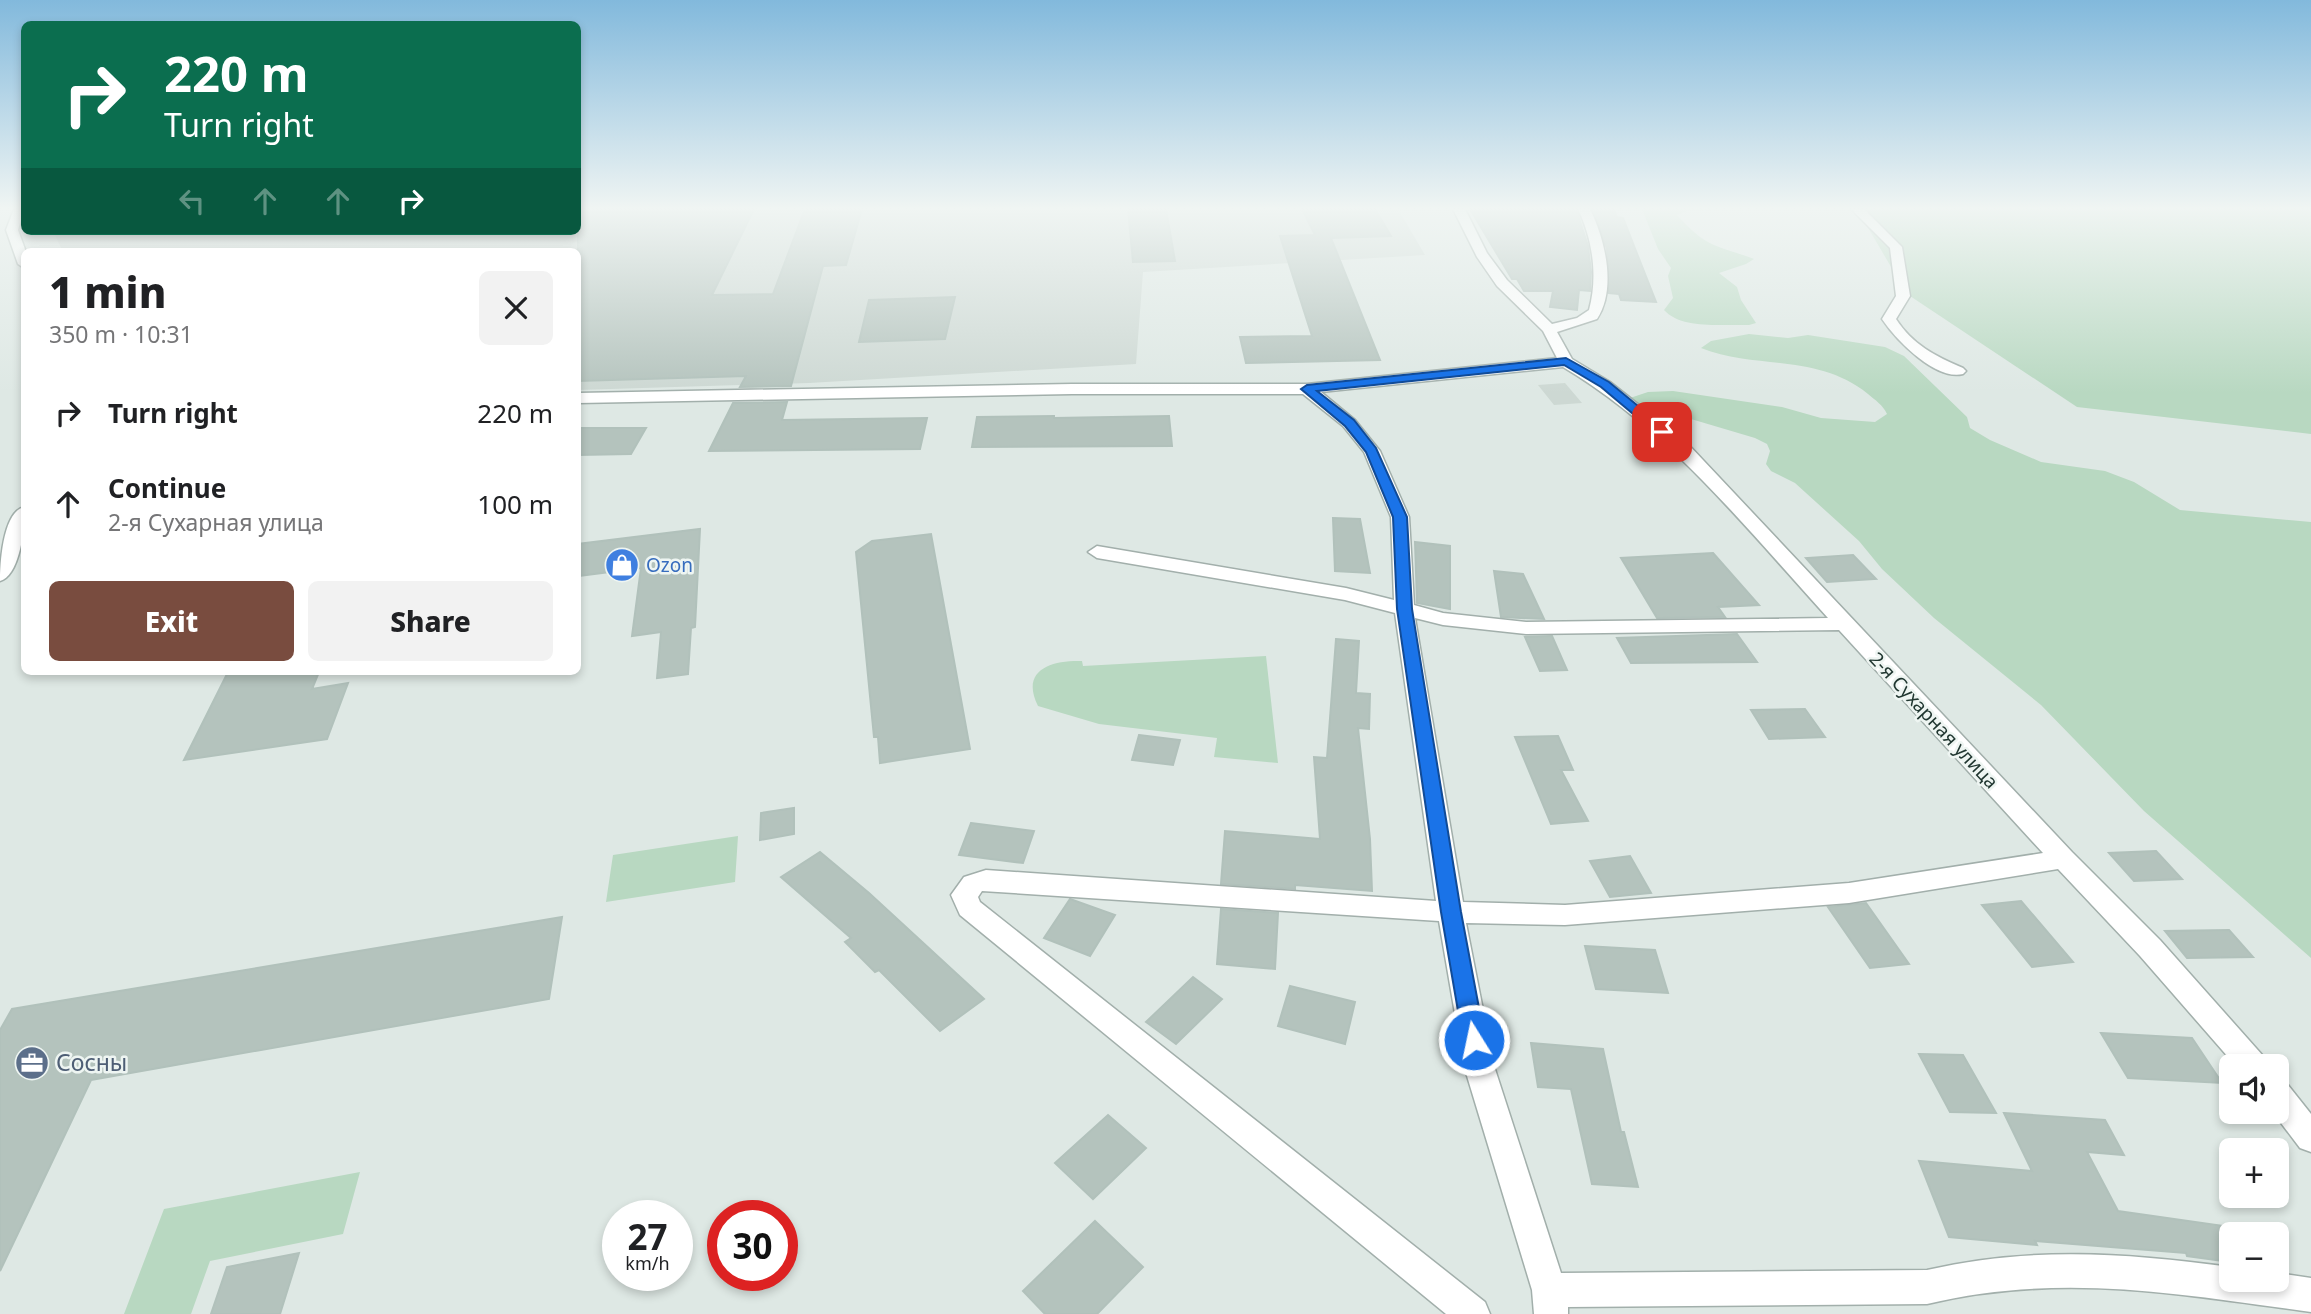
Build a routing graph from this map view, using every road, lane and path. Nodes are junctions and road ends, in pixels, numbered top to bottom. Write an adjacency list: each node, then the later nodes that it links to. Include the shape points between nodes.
1 (1493, 270): 4 (street)
2 (1599, 270): 4 (street, via 1593,315)
3 (1899, 270): 6 (street, via 1903,296 1889,319 1903,341 1920,354)
4 (1549, 330): 5 (street)
5 (1566, 362): 7 (street); 13 (street, 2-я Сухарная улица, via 1605,385 1681,447)
6 (1958, 371)
7 (1307, 389): 8 (street); 12 (street, via 1349,423 1372,451 1400,517)
8 (581, 398)
9 (21, 520): 11 (street)
10 (1097, 552): 12 (street, via 1346,594)
11 (0, 575)
12 (1404, 609): 13 (street, via 1443,619 1526,628); 15 (street)
13 (1845, 624): 14 (street, 2-я Сухарная улица)
14 (2063, 859): 15 (street, via 1849,893 1565,915); 16 (street, 2-я Сухарная улица)
15 (1451, 912): 20 (street, via 1479,1066); 21 (street, via 986,880 973,884 964,895 969,908)
16 (2243, 1054)
17 (2289, 1110): 18 (street)
18 (2311, 1138)
19 (2311, 1295): 20 (street, via 2139,1273 2004,1270 1927,1287)
20 (1550, 1302)
21 (1473, 1314)

